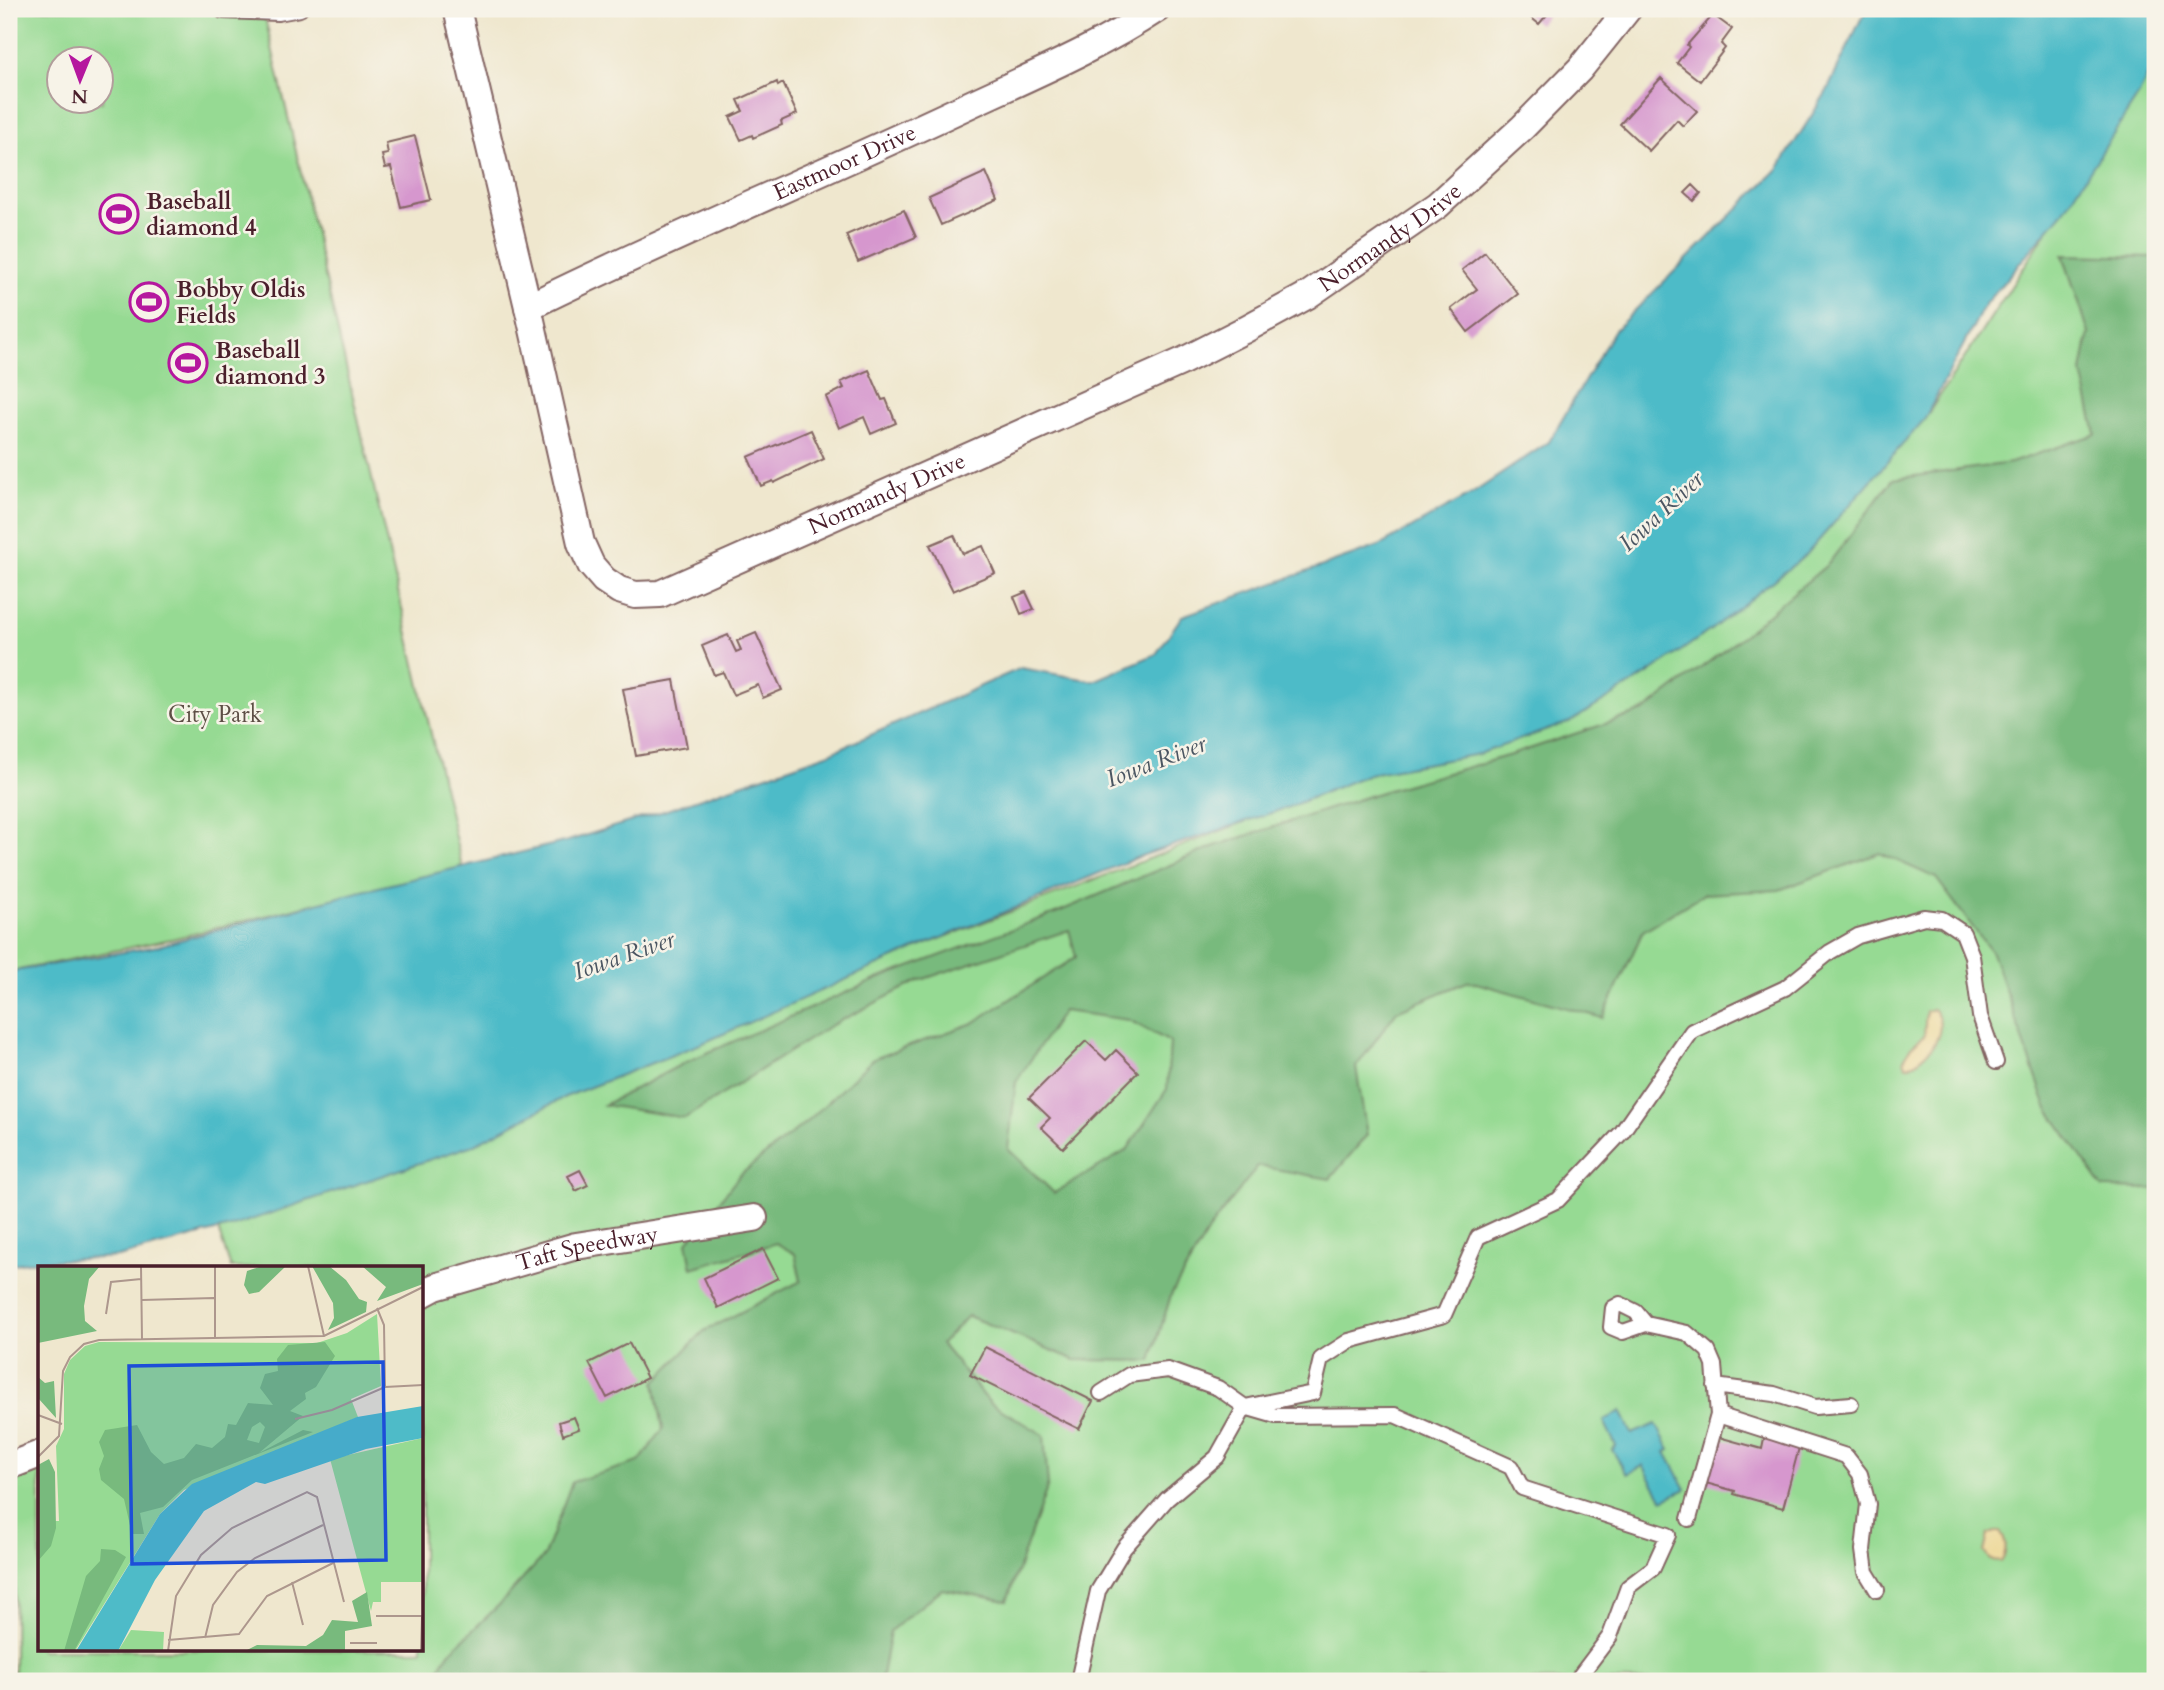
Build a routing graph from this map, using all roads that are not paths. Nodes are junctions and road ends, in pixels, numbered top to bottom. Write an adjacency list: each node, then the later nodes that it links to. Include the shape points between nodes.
1 (300, 9): 5 (lane)
2 (457, 9): 6 (street, Normandy Drive)
3 (1157, 9): 6 (street, Eastmoor Drive, via 1080,53)
4 (1629, 9): 6 (street, Normandy Drive, via 1580,69 1438,205 1308,295 1181,362 660,594 619,590 591,565 581,543)
5 (223, 11)
6 (528, 307)
7 (1996, 1062): 14 (lane, via 1980,1016 1972,956 1963,933 1942,919 1924,917 1858,936 1785,988 1692,1031 1622,1132 1558,1200 1478,1237 1444,1315 1349,1341 1321,1359 1313,1392)
8 (754, 1218): 9 (street, Taft Speedway, via 576,1246)
9 (424, 1293)
10 (1646, 1324): 11 (lane, via 1687,1333 1708,1350)
11 (1715, 1386): 13 (lane, via 1774,1394 1815,1407); 15 (lane)
12 (1101, 1393): 14 (lane, via 1129,1375 1168,1370 1218,1388)
13 (1850, 1404)
14 (1245, 1407): 20 (lane, via 1217,1457 1167,1499 1124,1548 1098,1591); 21 (lane, via 1276,1416 1395,1415 1511,1467 1522,1488 1668,1535 1653,1568 1628,1587 1610,1636)
15 (1718, 1415): 18 (lane); 19 (lane, via 1846,1456 1860,1474 1868,1504 1863,1550 1866,1572)
16 (38, 1455): 17 (street)
17 (9, 1466)
18 (1689, 1519)
19 (1877, 1590)
20 (1078, 1681)
21 (1576, 1681)

